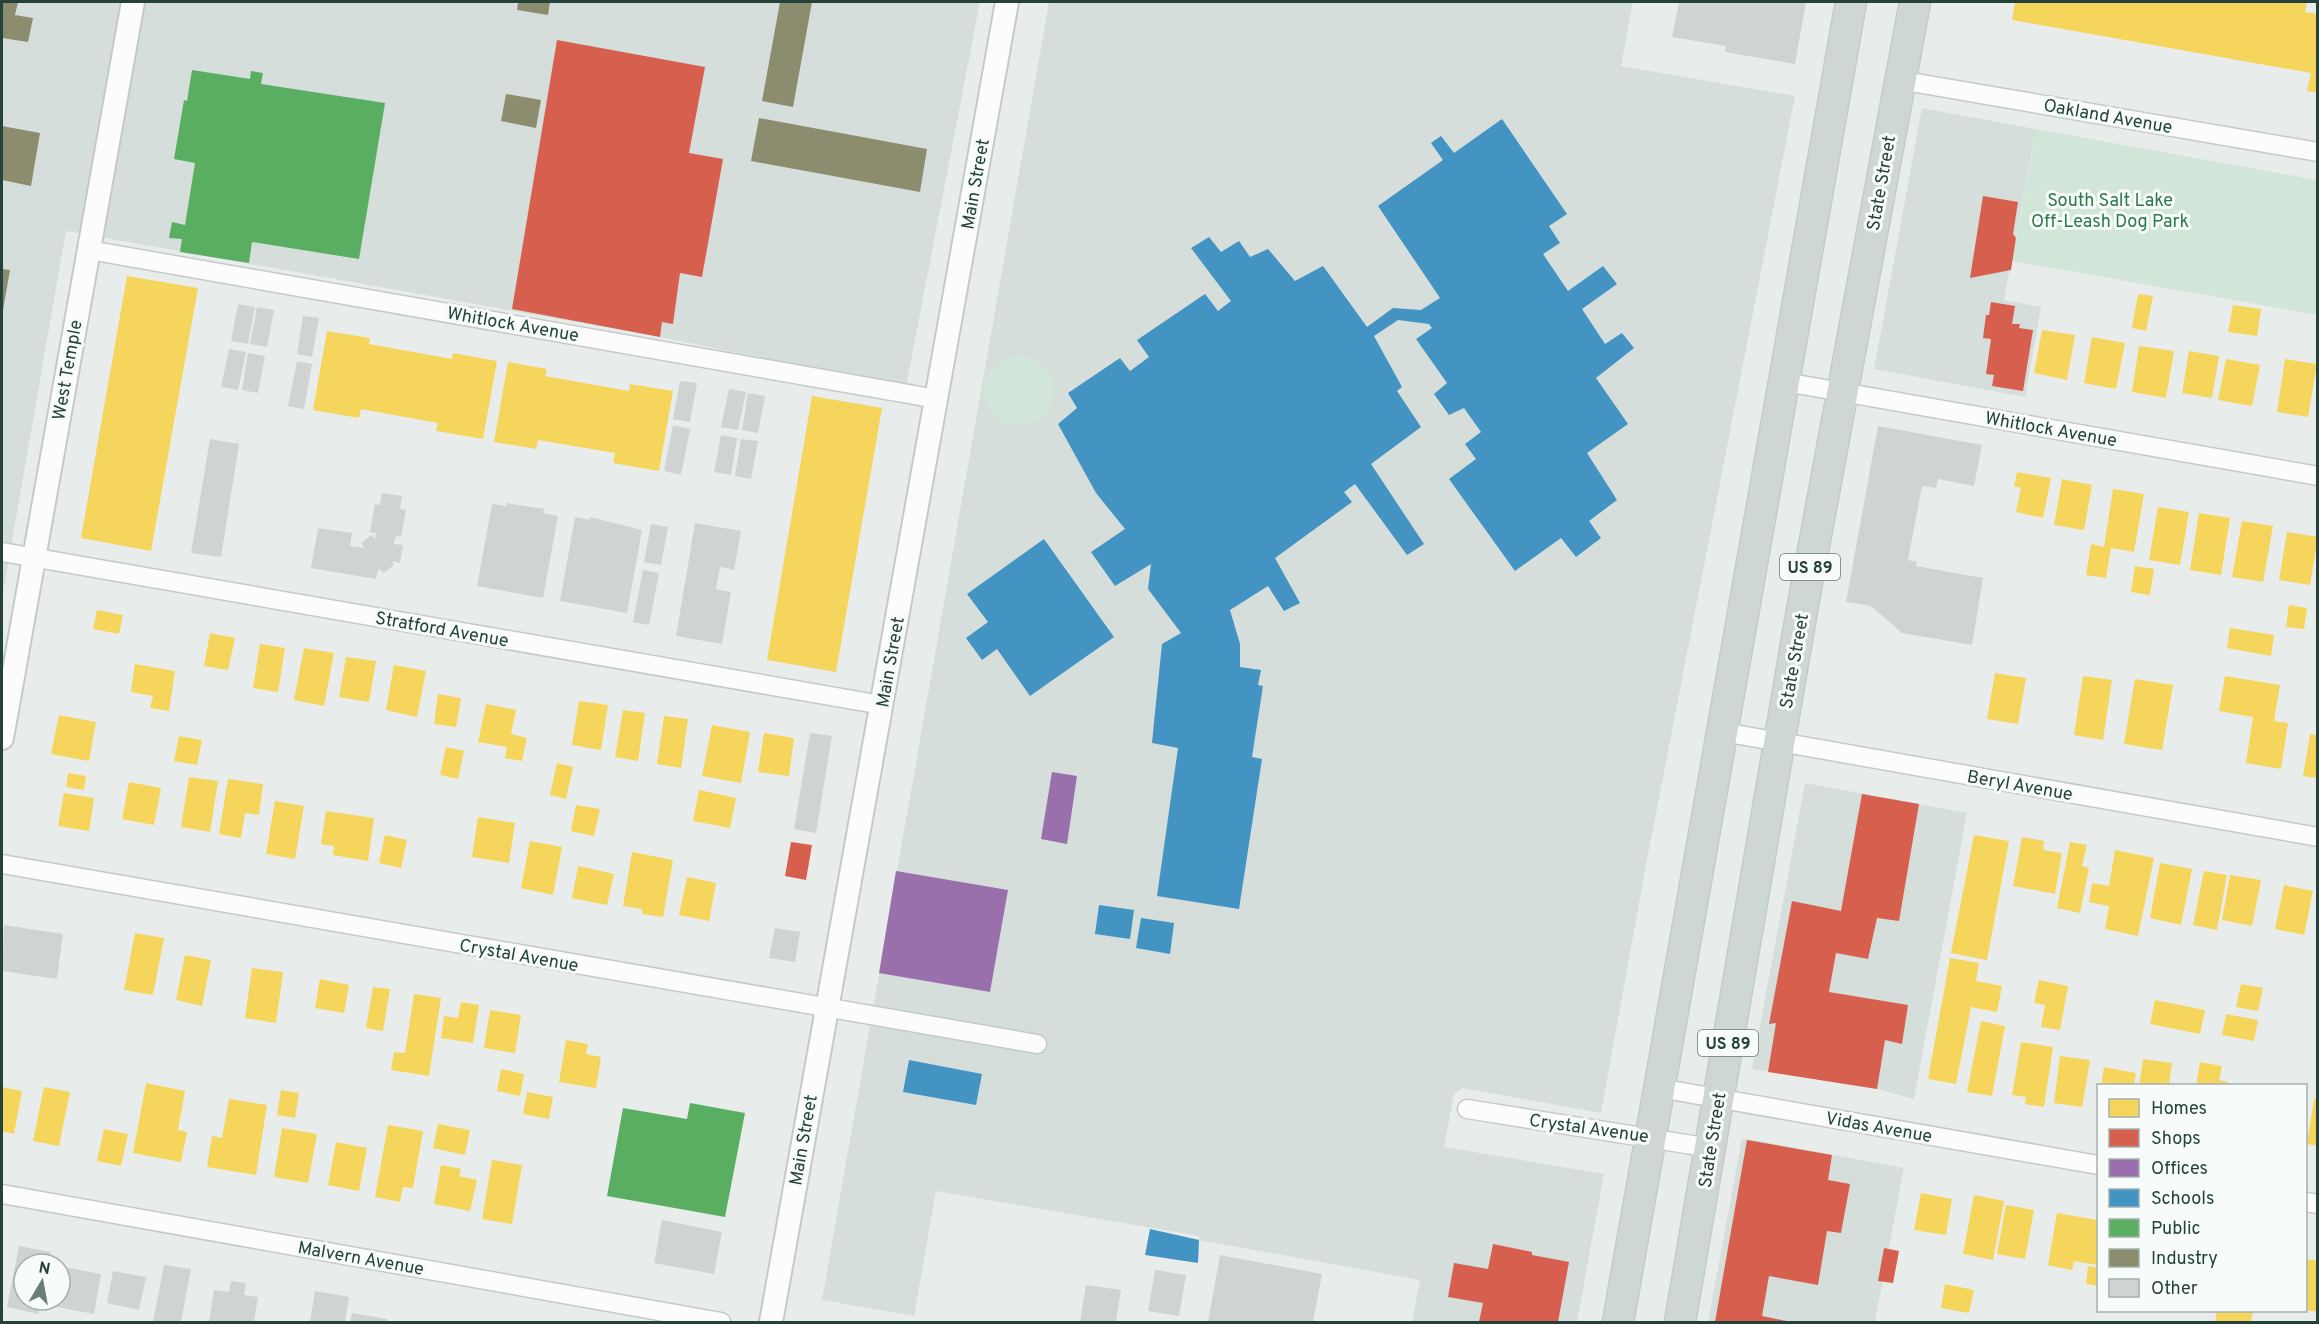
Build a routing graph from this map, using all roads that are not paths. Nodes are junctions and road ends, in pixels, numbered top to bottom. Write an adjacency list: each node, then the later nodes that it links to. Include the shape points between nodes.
1 (133, 2): 7 (street, West Temple)
2 (1007, 2): 10 (street, Main Street)
3 (1851, 2): 8 (main road, US 89)
4 (1915, 2): 5 (main road, State Street / US 89)
5 (1899, 80): 6 (street, Oakland Avenue); 9 (main road, State Street / US 89)
6 (2318, 152)
7 (89, 250): 10 (street, Whitlock Avenue); 13 (street, West Temple)
8 (1785, 381): 9 (street, Whitlock Avenue); 15 (main road, US 89)
9 (1843, 392): 11 (street, Whitlock Avenue); 17 (main road, State Street / US 89)
10 (937, 399): 14 (street, Main Street)
11 (2318, 476)
12 (2, 552): 13 (street, Stratford Avenue)
13 (34, 557): 14 (street, Stratford Avenue); 16 (street, West Temple)
14 (882, 705): 20 (street, Main Street)
15 (1723, 732): 17 (street, Beryl Avenue); 22 (main road, US 89)
16 (2, 738)
17 (1780, 743): 18 (street, Beryl Avenue); 23 (main road, State Street / US 89)
18 (2318, 837)
19 (2, 864): 20 (street, Crystal Avenue)
20 (827, 1009): 21 (street, Crystal Avenue); 30 (street, Main Street)
21 (1037, 1044)
22 (1659, 1088): 23 (street, Vidas Avenue); 25 (main road, US 89)
23 (1719, 1099): 26 (main road, State Street / US 89); 27 (street, Vidas Avenue)
24 (1467, 1109): 25 (street, Crystal Avenue)
25 (1652, 1137): 26 (street, Crystal Avenue); 31 (main road, US 89)
26 (1711, 1148): 32 (main road, State Street / US 89)
27 (2097, 1166)
28 (2, 1194): 29 (street, Malvern Avenue)
29 (721, 1323)
30 (771, 1323)
31 (1618, 1323)
32 (1680, 1323)

